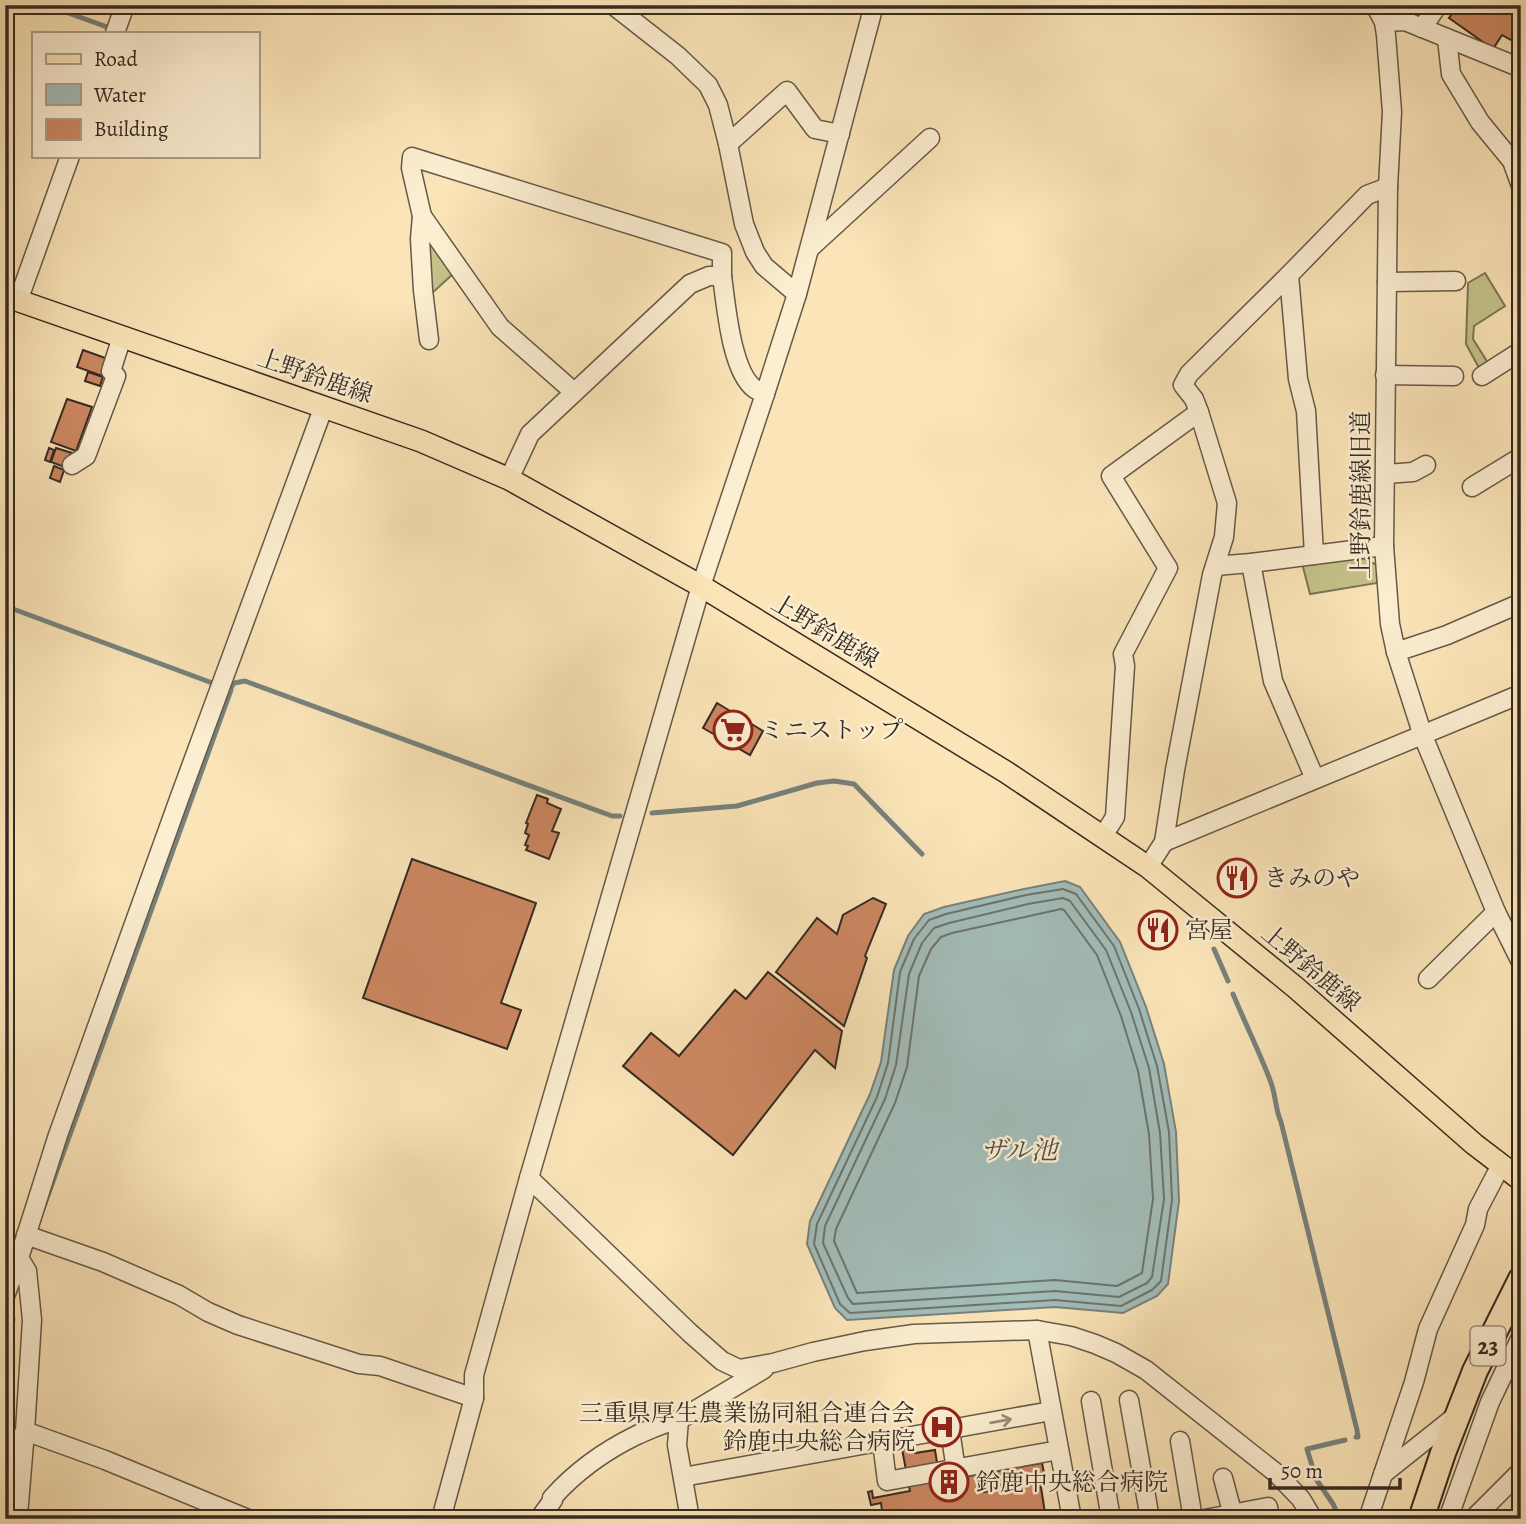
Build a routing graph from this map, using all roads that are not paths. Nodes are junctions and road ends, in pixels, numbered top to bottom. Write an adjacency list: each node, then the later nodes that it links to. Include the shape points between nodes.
1 (125, 5): 8 (street)
2 (613, 5): 13 (street, via 708,85)
3 (874, 5): 11 (street)
4 (1375, 5): 6 (street, 上野鈴鹿線旧道)
5 (1438, 5): 7 (street)
6 (1384, 22): 7 (street, via 1405,21); 16 (street, 上野鈴鹿線旧道, via 1392,112)
7 (1422, 28): 9 (street)
8 (115, 32)
9 (1447, 39): 10 (street); 15 (street, via 1451,74 1511,161)
10 (1521, 68)
11 (839, 134): 13 (street, via 815,129 787,91); 18 (street)
12 (930, 138): 18 (street)
13 (728, 144): 23 (street, via 744,224 755,252)
14 (69, 158): 24 (street)
15 (1521, 186)
16 (1388, 187): 19 (street, via 1367,195); 22 (street, 上野鈴鹿線旧道)
17 (422, 216): 20 (street, via 412,157 722,253); 26 (street); 31 (street, via 500,327)
18 (810, 248): 23 (street)
19 (1289, 275): 34 (street, via 1188,374 1183,385); 42 (street, via 1297,379 1306,411)
20 (722, 276): 31 (street, via 690,284); 32 (street, via 739,363 746,379)
21 (1456, 281): 22 (street)
22 (1387, 282): 28 (street, 上野鈴鹿線旧道)
23 (796, 294): 32 (street)
24 (9, 300): 25 (main road, 上野鈴鹿線)
25 (122, 337): 33 (main road, 上野鈴鹿線); 36 (street, via 111,371 116,376 86,456)
26 (429, 341)
27 (1521, 351): 30 (street)
28 (1385, 375): 29 (street); 38 (street, 上野鈴鹿線旧道)
29 (1454, 376)
30 (1482, 376)
31 (573, 393): 39 (street, via 530,434)
32 (765, 394): 45 (street)
33 (324, 406): 39 (main road, 上野鈴鹿線); 60 (street, via 183,786 58,1135)
34 (1199, 412): 44 (street, via 1227,503); 51 (street, via 1111,476 1167,568 1123,654 1115,817)
35 (1521, 457): 40 (street)
36 (72, 465)
37 (1426, 465): 38 (street, via 1413,472)
38 (1385, 474): 41 (street, 上野鈴鹿線旧道)
39 (509, 479): 45 (main road, 上野鈴鹿線)
40 (1472, 487)
41 (1384, 545): 42 (street); 47 (street, 上野鈴鹿線旧道)
42 (1314, 555): 43 (street)
43 (1251, 563): 44 (street); 50 (street, via 1273,681)
44 (1216, 566): 52 (street)
45 (701, 586): 51 (main road, 上野鈴鹿線); 58 (street)
46 (1521, 603): 47 (street)
47 (1396, 652): 49 (street, 上野鈴鹿線旧道)
48 (1521, 695): 49 (street)
49 (1423, 736): 50 (street); 54 (street, 上野鈴鹿線旧道)
50 (1315, 779): 52 (street)
51 (1103, 836): 53 (main road, 上野鈴鹿線)
52 (1164, 842): 53 (street)
53 (1148, 867): 57 (main road, 上野鈴鹿線)
54 (1496, 912): 55 (street, 上野鈴鹿線旧道); 56 (street)
55 (1521, 962)
56 (1428, 979)
57 (1501, 1165): 59 (main road, 上野鈴鹿線); 81 (street, via 1428,1329)
58 (529, 1178): 66 (street, via 722,1361 739,1369); 67 (street, via 474,1375)
59 (1521, 1181)
60 (27, 1235): 61 (street); 67 (street, via 116,1268 238,1325)
61 (19, 1258): 63 (street); 75 (street, via 27,1271 32,1320)
62 (1521, 1279): 71 (highway, 23)
63 (5, 1296)
64 (1037, 1330): 66 (street, via 914,1334); 70 (street); 96 (street, via 1096,1344 1146,1370 1276,1473)
65 (1521, 1336): 99 (street, via 1490,1402)
66 (773, 1363): 72 (street)
67 (474, 1398): 87 (street)
68 (1129, 1400): 92 (street)
69 (1091, 1401): 91 (street)
70 (1051, 1411): 73 (street, one-way to 70); 78 (street)
71 (1458, 1414): 81 (street); 98 (highway, 23)
72 (679, 1420): 82 (street); 88 (street, via 601,1454 569,1479)
73 (950, 1430): 77 (street, via 929,1425); 79 (street)
74 (5, 1435): 75 (street)
75 (24, 1437): 85 (street); 86 (street, via 105,1460)
76 (1180, 1441): 93 (street)
77 (882, 1442): 79 (street, via 887,1481); 82 (street)
78 (1061, 1462): 79 (street); 90 (street)
79 (956, 1470)
80 (1521, 1471): 100 (street)
81 (1383, 1474): 97 (street)
82 (682, 1477): 89 (street)
83 (1223, 1478): 84 (street)
84 (1233, 1516): 94 (street); 95 (street, via 1268,1507)
85 (17, 1519)
86 (248, 1519)
87 (442, 1519)
88 (539, 1519)
89 (690, 1519)
90 (1072, 1519)
91 (1111, 1519)
92 (1150, 1519)
93 (1193, 1519)
94 (1205, 1519)
95 (1270, 1519)
96 (1313, 1519)
97 (1368, 1519)
98 (1421, 1519)
99 (1448, 1519)
100 (1473, 1519)

